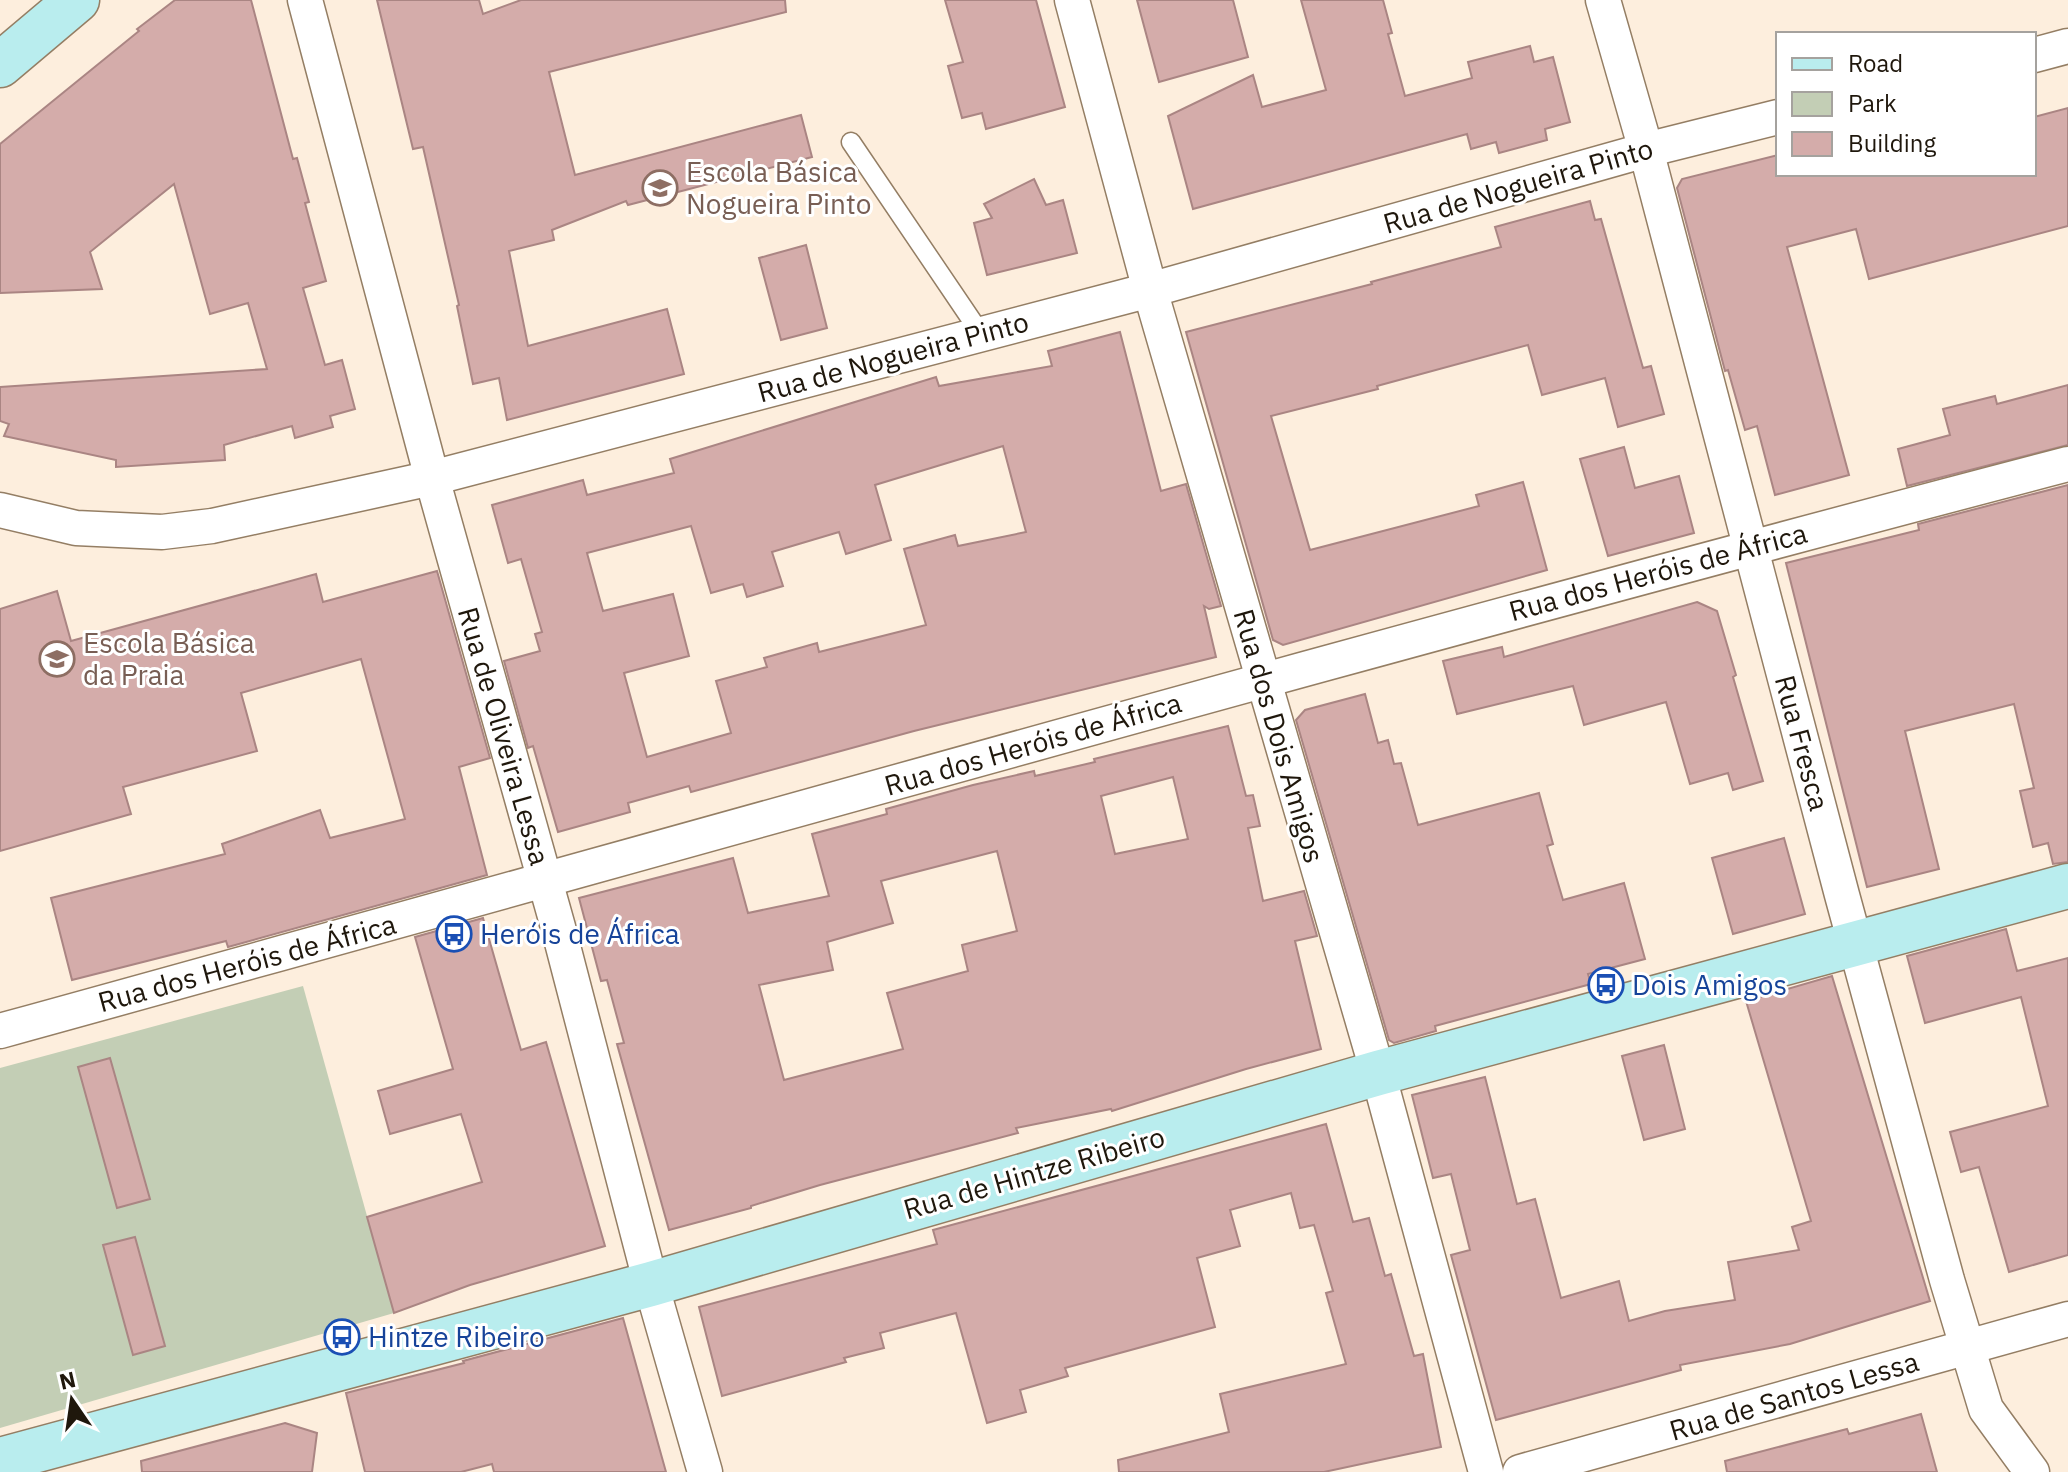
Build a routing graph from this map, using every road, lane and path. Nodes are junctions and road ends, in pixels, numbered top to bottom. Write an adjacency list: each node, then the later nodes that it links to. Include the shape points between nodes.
1 (77, 0): 7 (street)
2 (305, 0): 14 (street, Rua de Oliveira Lessa)
3 (1072, 0): 11 (street, Rua dos Dois Amigos)
4 (1603, 0): 10 (street, Rua Fresca)
5 (2068, 46): 6 (street)
6 (2036, 54)
7 (0, 65)
8 (1776, 118): 10 (street, Rua de Nogueira Pinto)
9 (851, 142): 12 (lane)
10 (1646, 150): 11 (street, Rua de Nogueira Pinto); 16 (street, Rua Fresca)
11 (1150, 290): 12 (street, Rua de Nogueira Pinto); 17 (street, Rua dos Dois Amigos)
12 (981, 334): 14 (street, Rua de Nogueira Pinto)
13 (2068, 464): 16 (street, Rua dos Heróis de África)
14 (432, 478): 15 (street, Rua de Nogueira Pinto, via 162,532 76,528); 18 (street, Rua de Oliveira Lessa)
15 (0, 510)
16 (1749, 547): 17 (street, Rua dos Heróis de África); 20 (street, Rua Fresca)
17 (1262, 679): 18 (street, Rua dos Heróis de África); 22 (street, Rua dos Dois Amigos)
18 (545, 881): 21 (street, Rua dos Heróis de África); 23 (street, Rua de Oliveira Lessa)
19 (2068, 886): 20 (street, Rua de Hintze Ribeiro)
20 (1855, 944): 22 (street, Rua de Hintze Ribeiro); 25 (street, Rua Fresca)
21 (0, 1031)
22 (1378, 1073): 23 (street, Rua de Hintze Ribeiro); 28 (street, Rua dos Dois Amigos)
23 (651, 1284): 26 (street, Rua de Hintze Ribeiro); 27 (street, Rua de Oliveira Lessa)
24 (2068, 1319): 25 (street, Rua de Santos Lessa)
25 (1969, 1347): 29 (street, Rua de Santos Lessa); 30 (street, Rua Fresca, via 1986,1409)
26 (0, 1460)
27 (705, 1472)
28 (1486, 1472)
29 (1520, 1472)
30 (2032, 1472)

